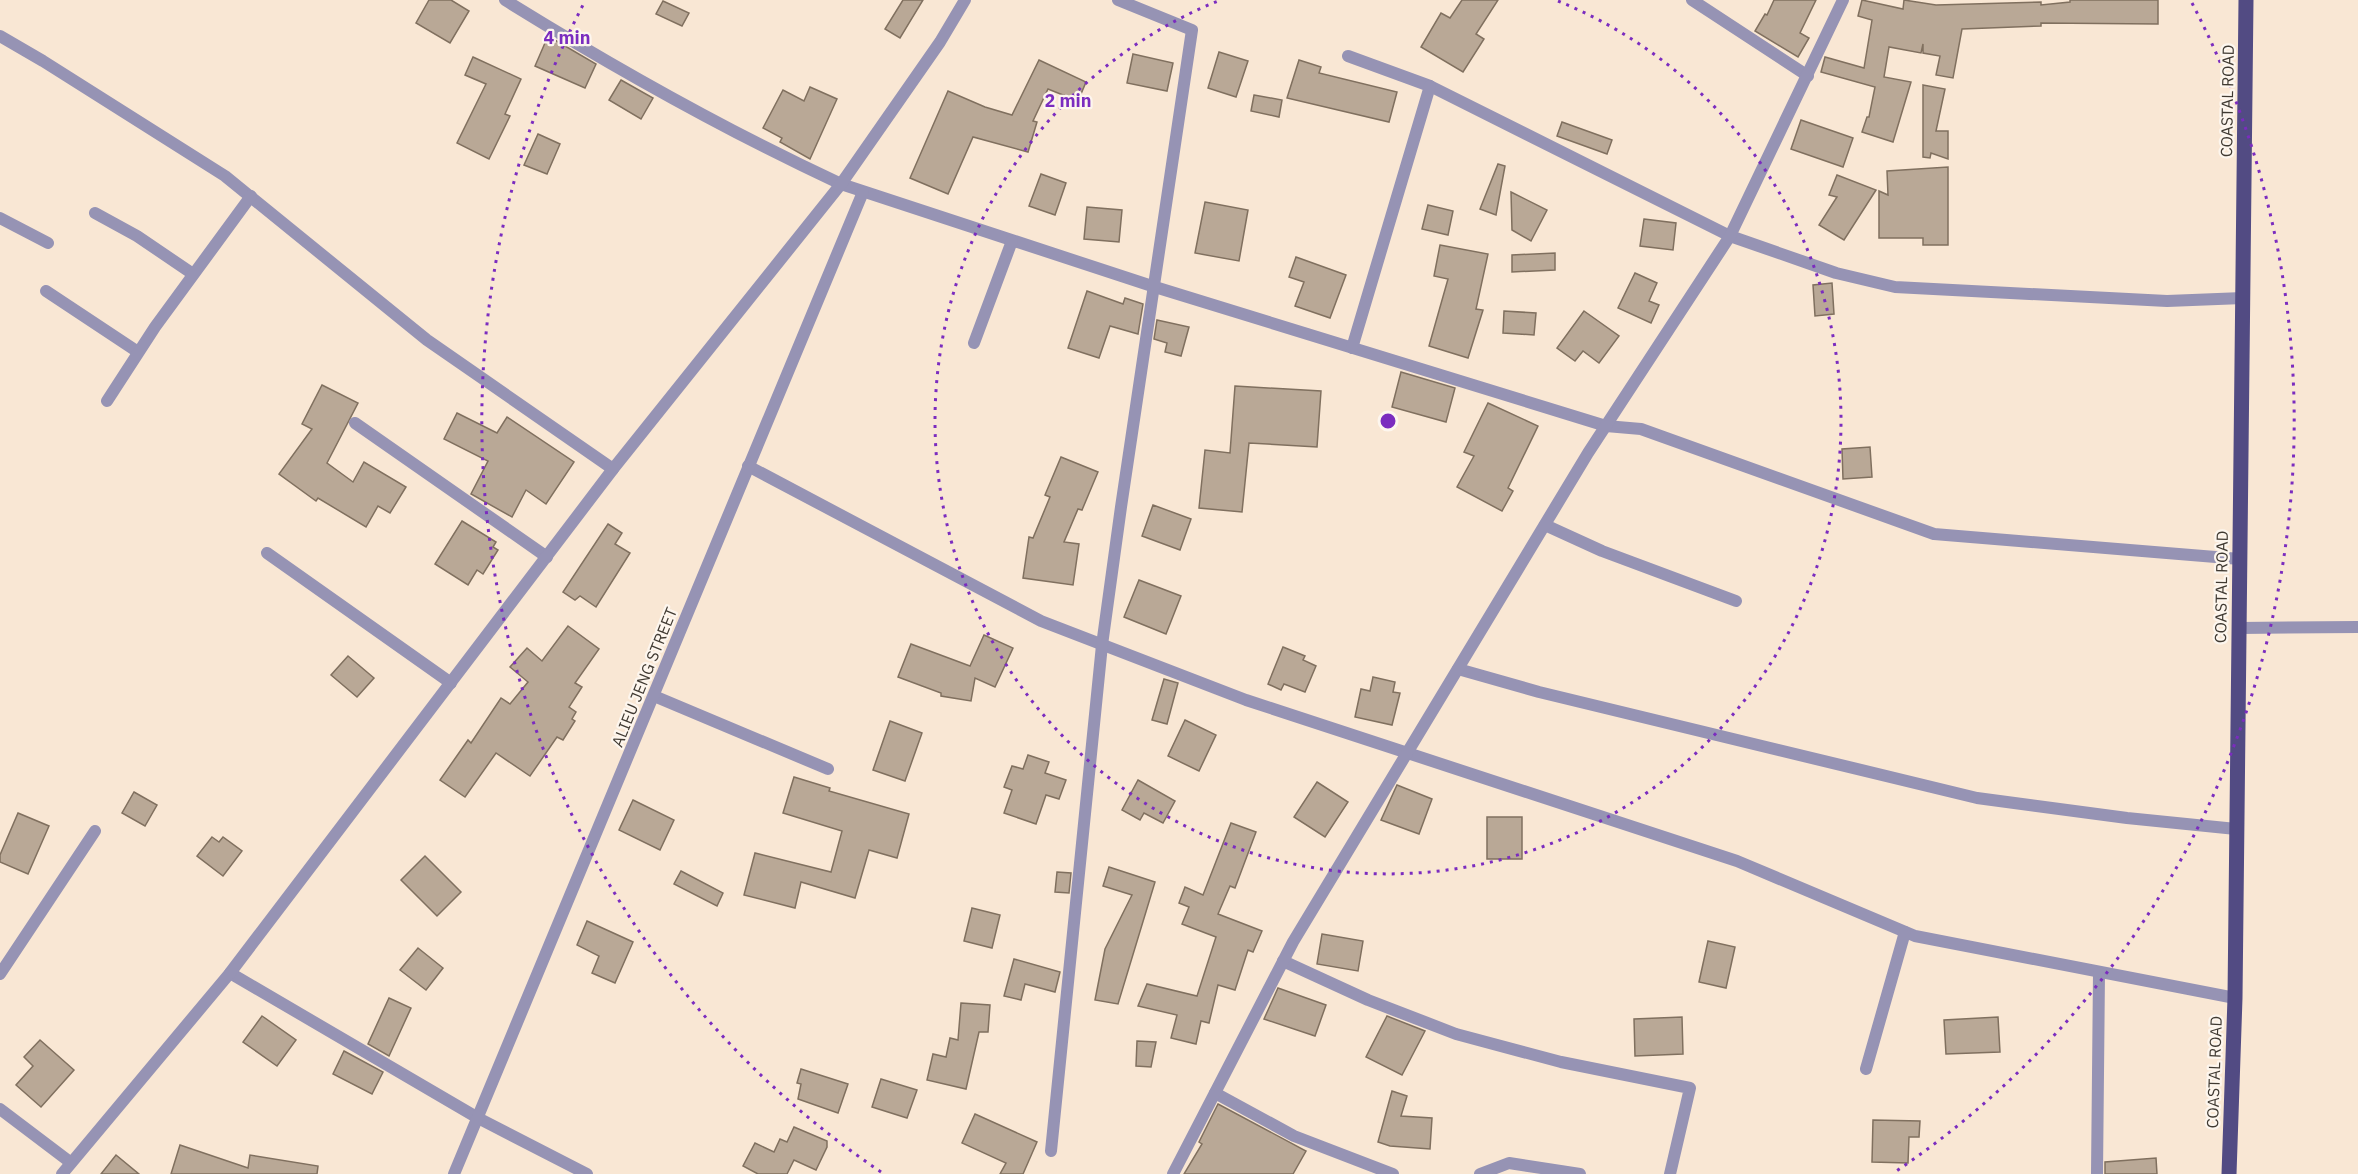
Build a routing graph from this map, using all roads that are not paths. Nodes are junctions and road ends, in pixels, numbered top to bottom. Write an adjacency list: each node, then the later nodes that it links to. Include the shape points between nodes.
1 (505, 0): 11 (street, via 593,55)
2 (964, 0): 11 (street, via 940,42)
3 (1118, 0): 20 (street, via 1192,30)
4 (1692, 0): 9 (street)
5 (1843, 0): 9 (street)
6 (2246, 0): 22 (main road, COASTAL ROAD)
7 (0, 36): 13 (street)
8 (1348, 56): 10 (street)
9 (1808, 76): 16 (street)
10 (1430, 86): 16 (street); 24 (street)
11 (841, 184): 12 (street); 30 (street)
12 (863, 192): 17 (street); 29 (street, ALIEU JENG STREET)
13 (251, 196): 19 (street); 30 (street, via 427,340)
14 (95, 213): 19 (street)
15 (0, 218): 18 (street)
16 (1730, 236): 22 (street, via 1836,273 1895,287 2167,301); 28 (street)
17 (1012, 241): 20 (street); 23 (street)
18 (48, 243)
19 (193, 274): 25 (street)
20 (1155, 287): 24 (street); 38 (street)
21 (46, 291): 25 (street)
22 (2243, 298): 34 (main road, COASTAL ROAD)
23 (974, 343)
24 (1352, 348): 28 (street)
25 (138, 352): 26 (street)
26 (106, 401)
27 (355, 423): 33 (street)
28 (1606, 426): 31 (street); 34 (street, via 1641,429 1934,534)
29 (748, 466): 38 (street, via 1041,621); 41 (street, ALIEU JENG STREET)
30 (613, 470): 33 (street)
31 (1545, 525): 35 (street, via 1602,551); 39 (street)
32 (267, 553): 40 (street)
33 (547, 557): 40 (street)
34 (2240, 560): 37 (main road, COASTAL ROAD)
35 (1736, 601)
36 (2358, 627): 37 (street)
37 (2239, 628): 44 (main road, COASTAL ROAD)
38 (1102, 645): 42 (street, via 1246,700); 56 (street)
39 (1458, 669): 42 (street); 44 (street, via 1977,798)
40 (451, 683): 48 (street)
41 (654, 696): 43 (street); 55 (street, ALIEU JENG STREET)
42 (1406, 753): 46 (street, via 1737,861); 47 (street)
43 (828, 769)
44 (2236, 830): 51 (main road, COASTAL ROAD)
45 (95, 831): 50 (street)
46 (1905, 932): 49 (street); 52 (street)
47 (1282, 962): 53 (street); 66 (street, via 1456,1035 1561,1062 1690,1088)
48 (230, 973): 55 (street); 57 (street)
49 (2099, 973): 51 (street); 67 (street)
50 (0, 974)
51 (2235, 998): 68 (main road, COASTAL ROAD)
52 (1866, 1069)
53 (1215, 1093): 59 (street, via 1294,1136); 63 (street)
54 (0, 1109): 57 (street)
55 (478, 1118): 61 (street, ALIEU JENG STREET); 62 (street)
56 (1051, 1151)
57 (70, 1162): 60 (street)
58 (1534, 1171): 64 (street, via 1509,1163); 65 (street)
59 (1388, 1173)
60 (62, 1174)
61 (454, 1174)
62 (586, 1174)
63 (1173, 1174)
64 (1480, 1174)
65 (1580, 1174)
66 (1670, 1174)
67 (2097, 1174)
68 (2229, 1174)

